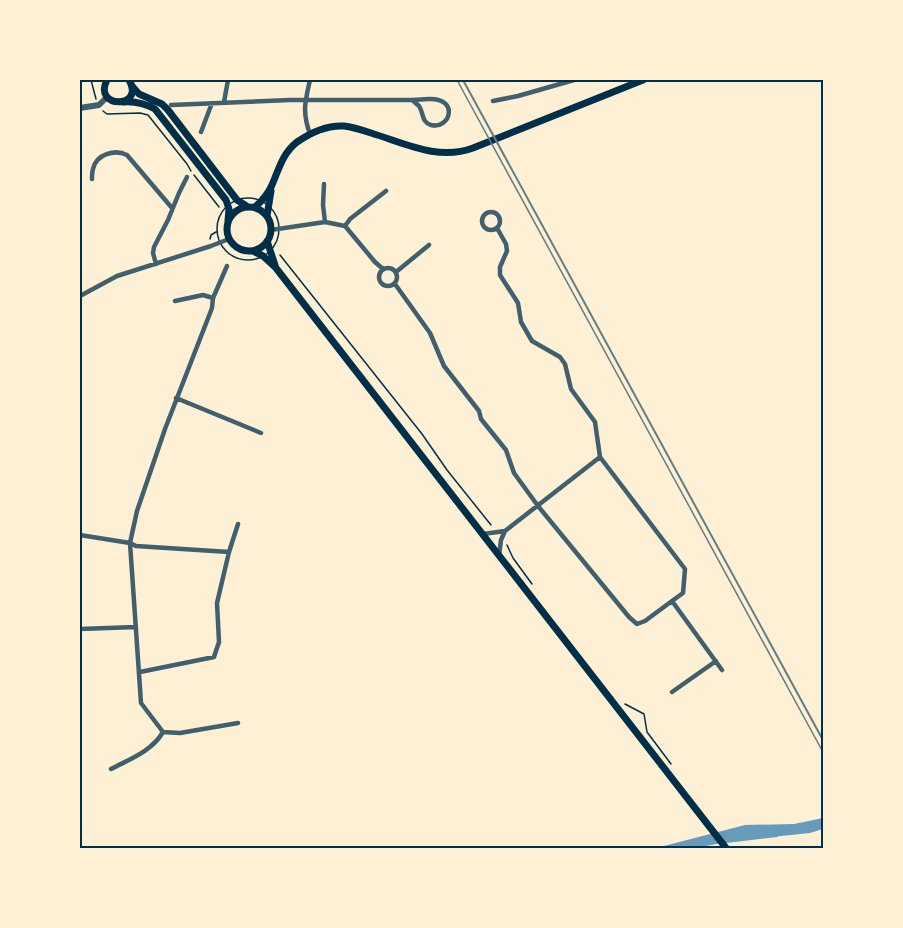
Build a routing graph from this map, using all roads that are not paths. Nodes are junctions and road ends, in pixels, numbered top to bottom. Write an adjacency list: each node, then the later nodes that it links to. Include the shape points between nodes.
1 (107, 80): 7 (main road)
2 (228, 80): 12 (street)
3 (310, 80): 8 (street)
4 (574, 80): 10 (street)
5 (643, 80): 17 (main road, via 473,148 451,153 436,153 345,126)
6 (131, 83): 11 (main road, via 132,94); 23 (main road, via 140,94 168,110 237,200)
7 (107, 97): 11 (main road); 15 (street, via 99,105)
8 (305, 100): 9 (street); 12 (street); 17 (street)
9 (412, 100): 9 (street, via 442,101 448,108 448,117 442,124 429,124)
10 (493, 101)
11 (123, 102): 26 (main road, via 141,102 155,109 226,200)
12 (224, 102): 13 (street)
13 (212, 103): 14 (street); 16 (street)
14 (171, 105)
15 (80, 108)
16 (201, 132)
17 (310, 134): 21 (main road, via 289,149)
18 (187, 177): 24 (street)
19 (92, 179): 24 (street, via 98,160 111,152 121,152)
20 (324, 184): 27 (street)
21 (272, 185): 23 (main road); 25 (main road)
22 (386, 191): 28 (street)
23 (252, 207): 25 (main road); 26 (main road, via 236,210)
24 (172, 208): 35 (street, via 154,247)
25 (267, 216): 30 (main road)
26 (228, 221): 31 (main road)
27 (325, 222): 28 (street); 30 (street)
28 (345, 226): 38 (street)
29 (496, 228): 46 (street, via 507,250 500,275 518,303 521,322 532,341 565,364 571,389 595,422)
30 (271, 230): 32 (main road)
31 (229, 239): 34 (main road, via 239,249); 35 (street)
32 (267, 241): 34 (main road); 37 (main road)
33 (429, 245): 39 (street)
34 (253, 251): 37 (main road)
35 (156, 264): 41 (street, via 117,276)
36 (227, 266): 42 (street)
37 (276, 267): 50 (main road)
38 (383, 269): 39 (street); 40 (street, via 379,275 382,284)
39 (396, 272): 40 (street)
40 (395, 284): 47 (street, via 430,333 444,366 506,450 514,473)
41 (80, 296)
42 (213, 298): 43 (street, via 203,295); 44 (street)
43 (175, 300)
44 (176, 398): 45 (street); 52 (street, via 137,511)
45 (261, 433)
46 (600, 457): 47 (street); 55 (street, via 685,569 683,593)
47 (538, 506): 49 (street); 55 (street, via 636,624)
48 (238, 524): 53 (street)
49 (505, 531): 50 (street); 54 (street)
50 (483, 534): 54 (main road)
51 (80, 535): 52 (street)
52 (130, 543): 53 (street); 56 (street)
53 (230, 552): 60 (street, via 218,603 219,642 214,657)
54 (499, 556): 65 (main road)
55 (672, 601): 58 (street)
56 (136, 627): 57 (street); 60 (street)
57 (80, 629)
58 (716, 661): 59 (street); 61 (street)
59 (722, 670)
60 (140, 672): 63 (street, via 141,703)
61 (672, 692)
62 (237, 723): 63 (street, via 180,733)
63 (163, 732): 64 (street, via 142,752)
64 (111, 769)
65 (725, 848)

